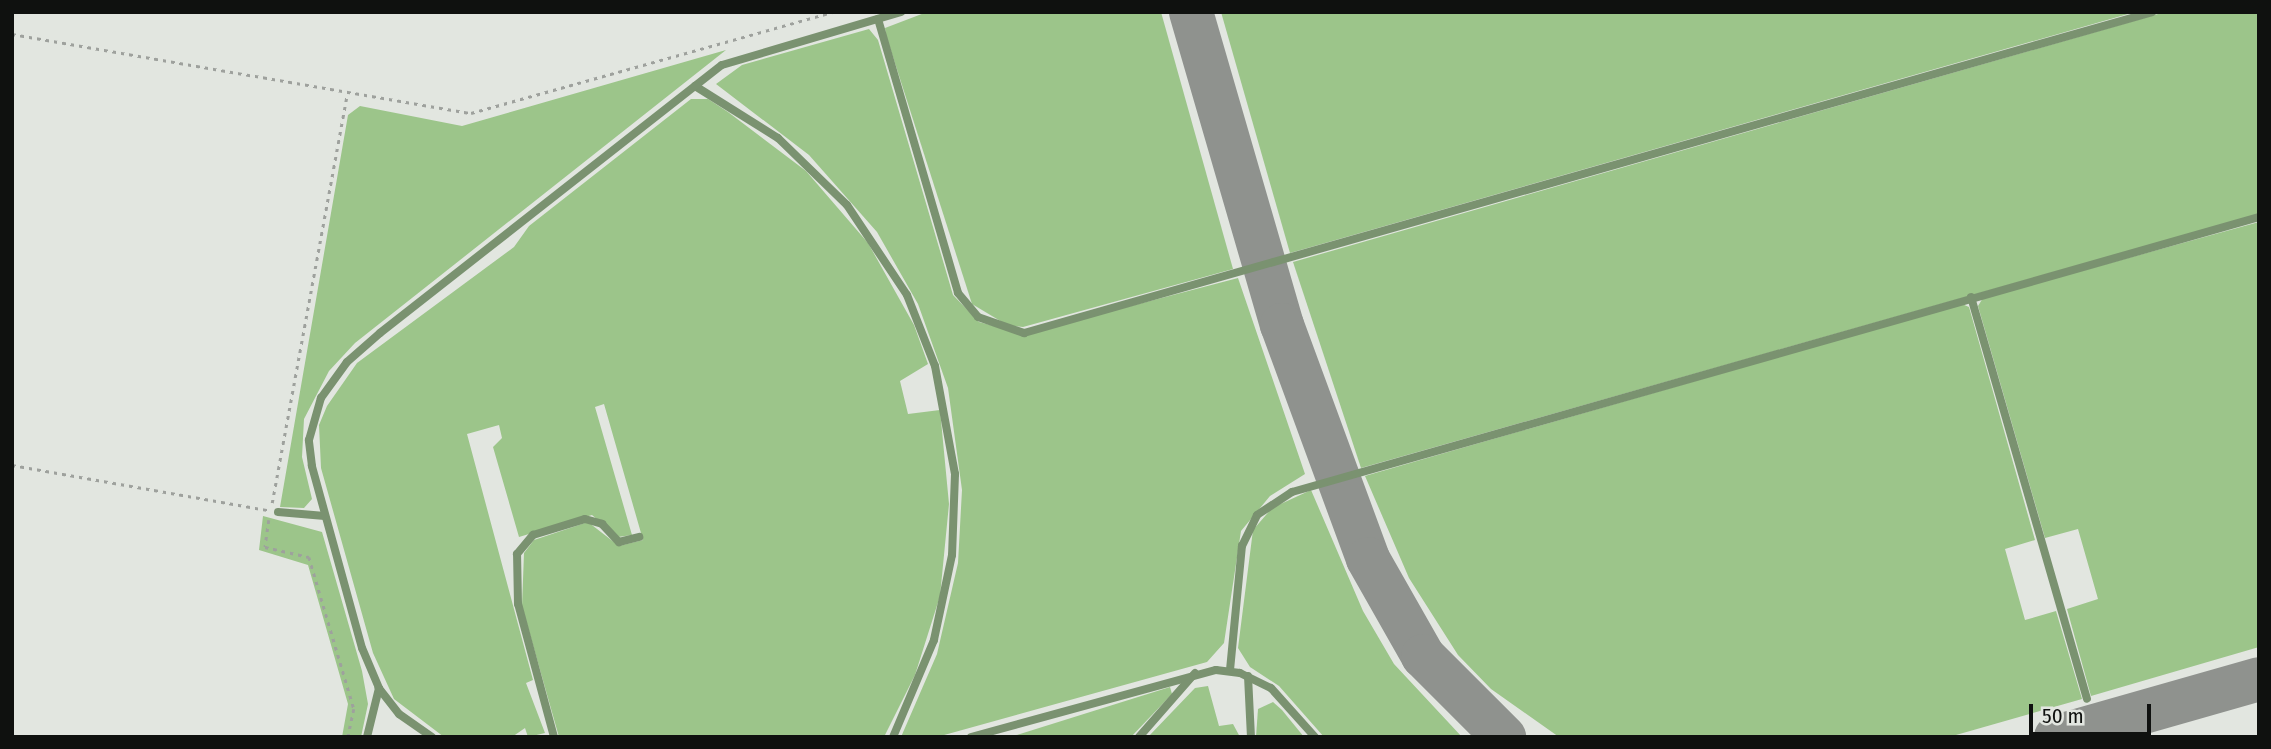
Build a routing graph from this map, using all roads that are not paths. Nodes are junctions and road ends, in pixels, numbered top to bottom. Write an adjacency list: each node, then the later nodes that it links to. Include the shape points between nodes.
1 (901, 12): 3 (lane)
2 (2152, 12): 3 (lane, via 1024,333 978,317 958,293)
3 (878, 19): 4 (lane, via 746,55)
4 (695, 86): 8 (lane, via 347,362 321,398 309,440); 18 (lane, via 778,138 847,205 907,295 935,366 955,474 952,555 934,640)
5 (2259, 217): 6 (lane)
6 (1971, 297): 10 (lane, via 1292,492 1257,515 1242,546); 14 (lane)
7 (278, 512): 8 (lane)
8 (326, 516): 13 (lane)
9 (639, 537): 17 (lane, via 619,542 602,524 585,519 533,535 517,554 518,604)
10 (1230, 670): 11 (lane); 12 (lane)
11 (1195, 673): 19 (lane); 20 (lane)
12 (1248, 676): 21 (lane); 22 (lane, via 1270,688)
13 (379, 688): 15 (lane); 16 (lane, via 399,714)
14 (2087, 699)
15 (367, 737)
16 (432, 737)
17 (554, 737)
18 (893, 737)
19 (971, 737)
20 (1139, 737)
21 (1251, 737)
22 (1315, 737)

